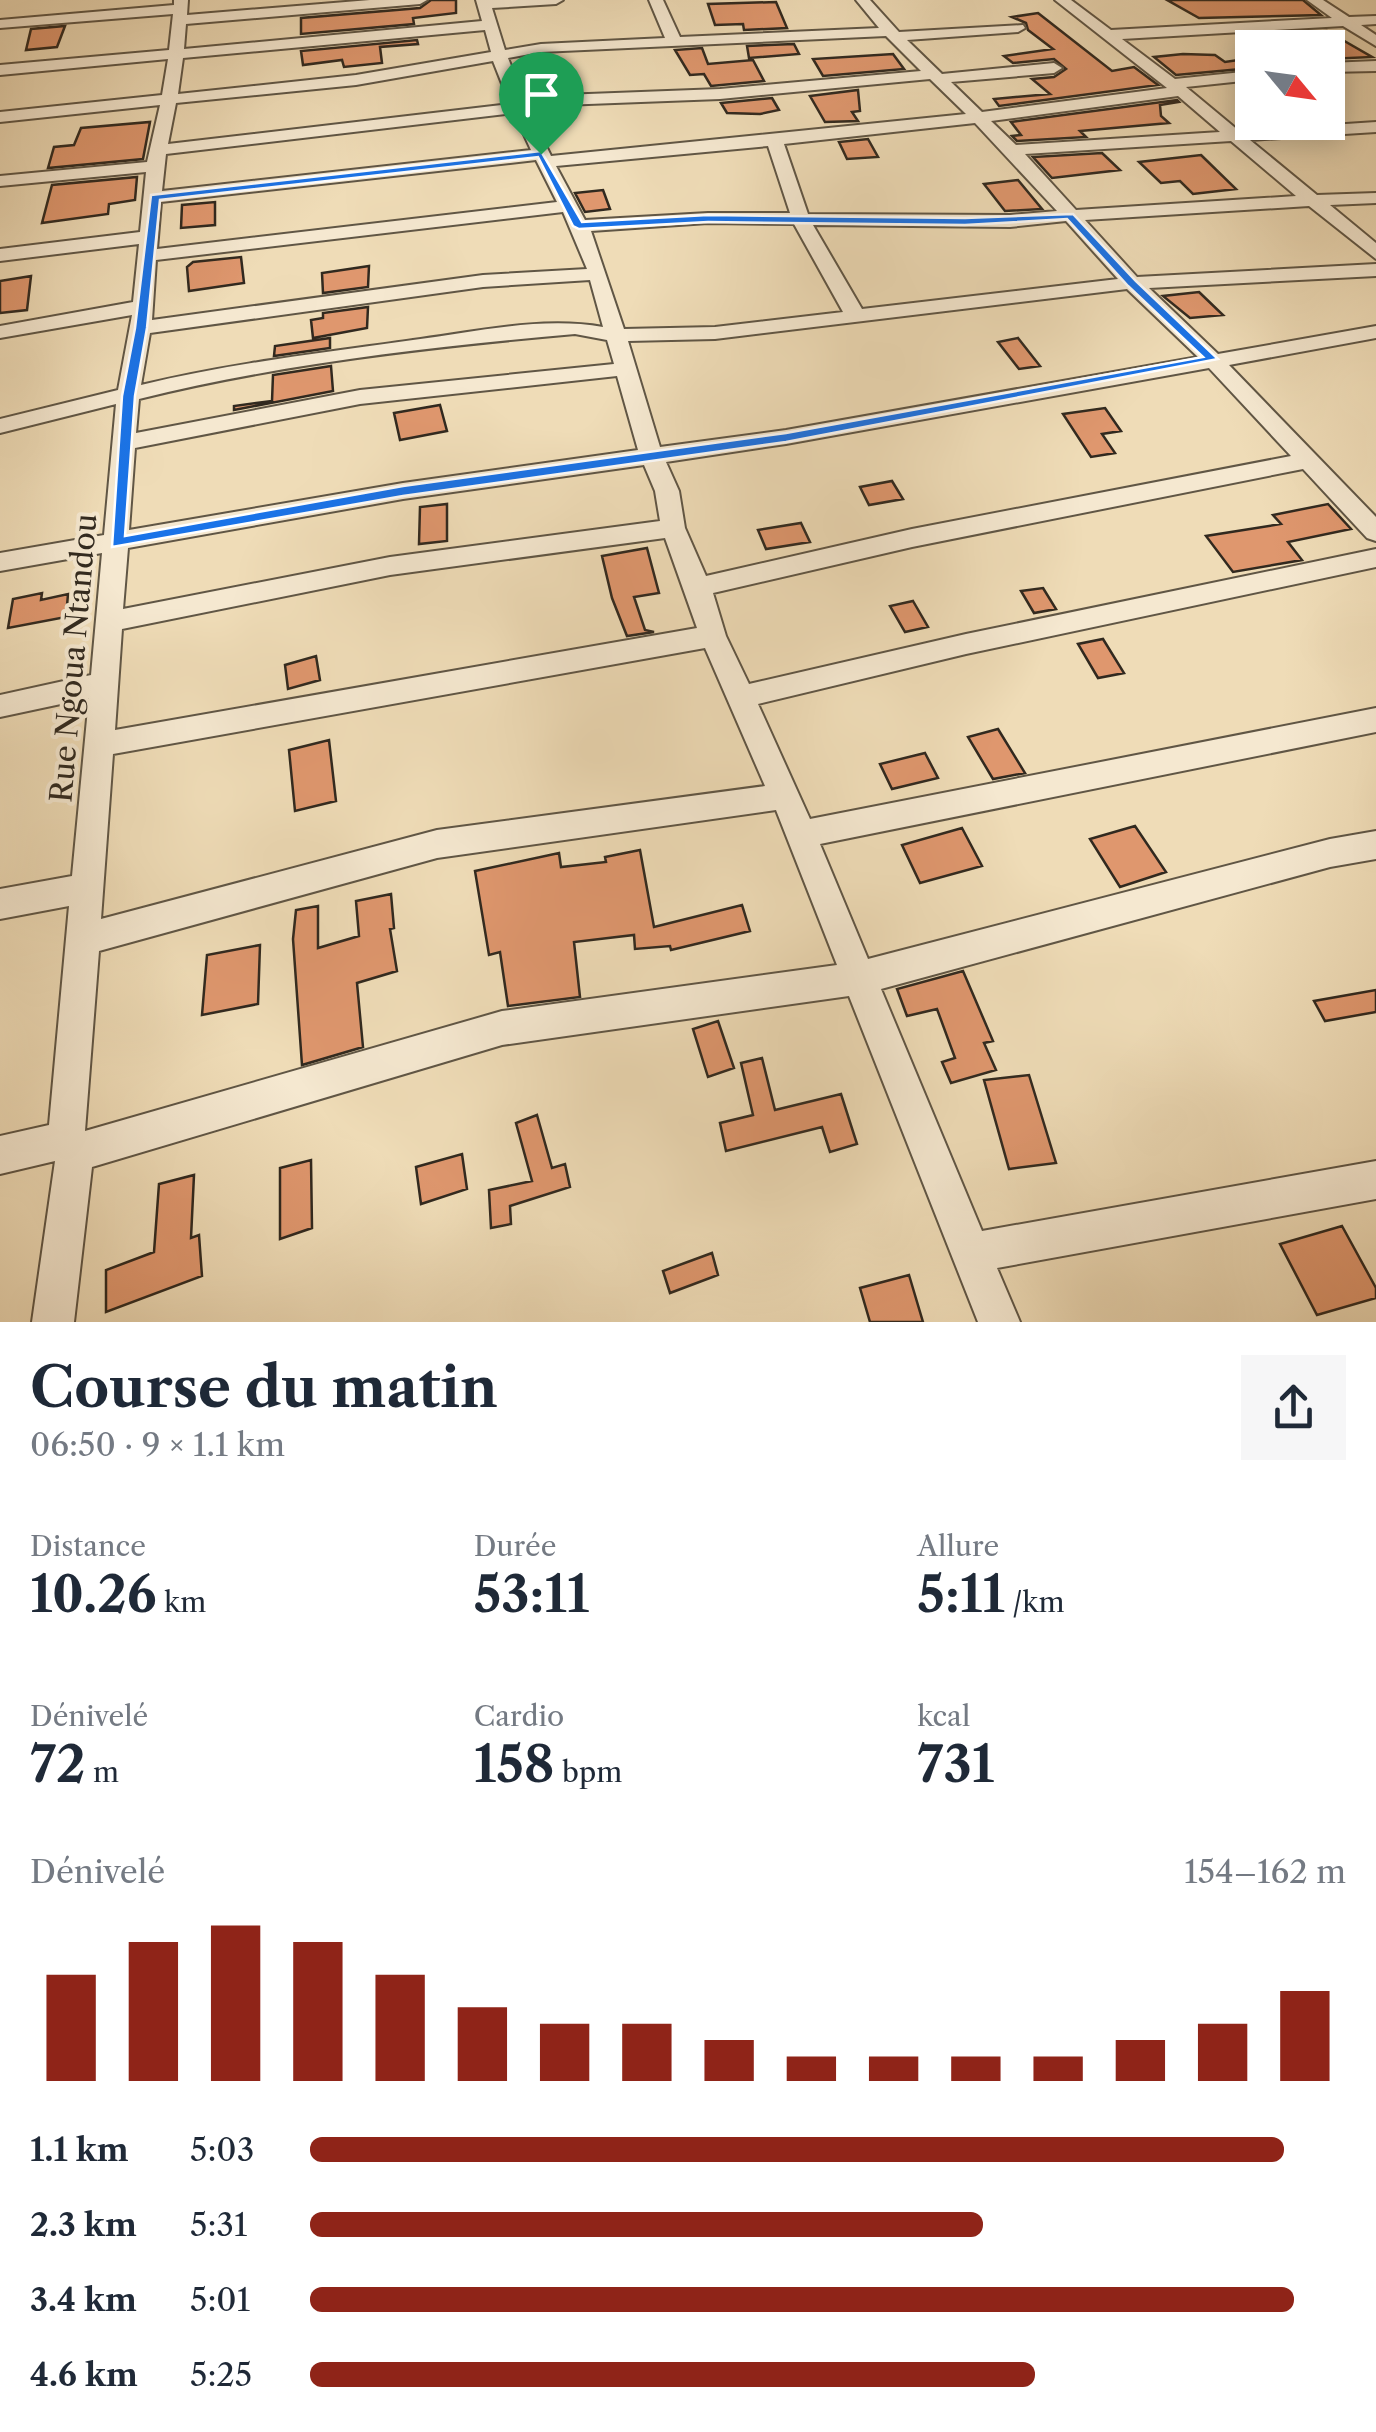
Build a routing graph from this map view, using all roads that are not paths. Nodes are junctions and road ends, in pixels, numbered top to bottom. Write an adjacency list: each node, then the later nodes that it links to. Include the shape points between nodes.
1 (420, 0): 7 (street)
2 (556, 0): 8 (street)
3 (656, 0): 15 (street)
4 (863, 0): 13 (street)
5 (1062, 0): 14 (street)
6 (1314, 0): 10 (street)
7 (181, 10): 11 (street); 18 (street, Rue Ngoua Ntandou)
8 (486, 10): 17 (street); 18 (street)
9 (1376, 20): 10 (street)
10 (1347, 22): 14 (street); 16 (street)
11 (0, 24)
12 (1018, 28): 13 (street)
13 (892, 34): 15 (street); 23 (street)
14 (1107, 35): 25 (street)
15 (674, 40): 17 (street)
16 (1376, 42)
17 (499, 52): 26 (street, via 382,77); 27 (street)
18 (175, 56): 22 (street); 26 (street, Rue Ngoua Ntandou)
19 (1376, 66): 20 (street)
20 (1345, 67)
21 (1054, 68): 23 (street)
22 (0, 70)
23 (936, 76): 27 (street); 29 (street)
24 (1235, 78): 25 (street)
25 (1176, 87): 29 (street); 32 (street)
26 (168, 102): 28 (street); 36 (street, Rue Ngoua Ntandou)
27 (520, 108): 36 (street); 37 (street)
28 (0, 117)
29 (980, 118): 33 (street); 35 (street)
30 (1376, 127): 31 (street)
31 (1345, 129)
32 (1235, 136): 35 (street)
33 (774, 140): 37 (street); 44 (street)
34 (1240, 140): 41 (street)
35 (1012, 150): 43 (street)
36 (157, 158): 38 (street); 39 (street, Rue Ngoua Ntandou)
37 (543, 158): 39 (street); 42 (street)
38 (0, 180)
39 (155, 198): 45 (street, Rue Ngoua Ntandou)
40 (1376, 198): 41 (street)
41 (1317, 201): 43 (street); 46 (street)
42 (572, 216): 44 (street); 45 (street); 49 (street, via 590,247)
43 (1070, 216): 44 (street); 50 (street)
44 (801, 220): 51 (street)
45 (147, 246): 47 (street); 52 (street, Rue Ngoua Ntandou)
46 (1376, 253)
47 (0, 255)
48 (1376, 270): 50 (street)
49 (595, 274): 52 (street); 55 (street)
50 (1132, 284): 51 (street); 56 (street)
51 (856, 316): 55 (street, via 754,330)
52 (141, 317): 53 (street); 58 (street, Rue Ngoua Ntandou)
53 (0, 332)
54 (1376, 332): 56 (street)
55 (615, 336): 57 (street); 58 (street, via 575,328 495,336 208,375)
56 (1212, 359): 61 (street, via 786,438); 62 (street)
57 (625, 369): 60 (street, via 360,398); 61 (street)
58 (128, 396): 59 (street); 60 (street, Rue Ngoua Ntandou)
59 (0, 426)
60 (127, 442): 67 (street, Rue Ngoua Ntandou)
61 (651, 454): 65 (street, via 668,491); 67 (street)
62 (1310, 460): 64 (street); 70 (street)
63 (1376, 492): 64 (street)
64 (1346, 498): 66 (street)
65 (672, 528): 70 (street); 71 (street, via 390,566)
66 (1376, 532)
67 (117, 543): 69 (street); 71 (street, Rue Ngoua Ntandou)
68 (1376, 558): 74 (street)
69 (0, 562)
70 (698, 587): 72 (street)
71 (110, 621): 73 (street, Rue Ngoua Ntandou)
72 (713, 636): 74 (street); 77 (street)
73 (107, 683): 75 (street); 77 (street, Rue Ngoua Ntandou)
74 (742, 696): 78 (street)
75 (0, 706)
76 (1376, 720): 79 (street)
77 (101, 744): 81 (street, Rue Ngoua Ntandou)
78 (785, 796): 79 (street); 83 (street, via 437,844)
79 (800, 834): 84 (street)
80 (1376, 846): 84 (street)
81 (85, 888): 82 (street); 83 (street, Rue Ngoua Ntandou)
82 (0, 904)
83 (82, 940): 85 (street, Rue Ngoua Ntandou)
84 (859, 978): 85 (street, via 502,1028); 88 (street)
85 (70, 1147): 86 (street); 89 (street, Rue Ngoua Ntandou)
86 (0, 1155)
87 (1376, 1180): 88 (street)
88 (973, 1252): 90 (street)
89 (53, 1322)
90 (999, 1322)

